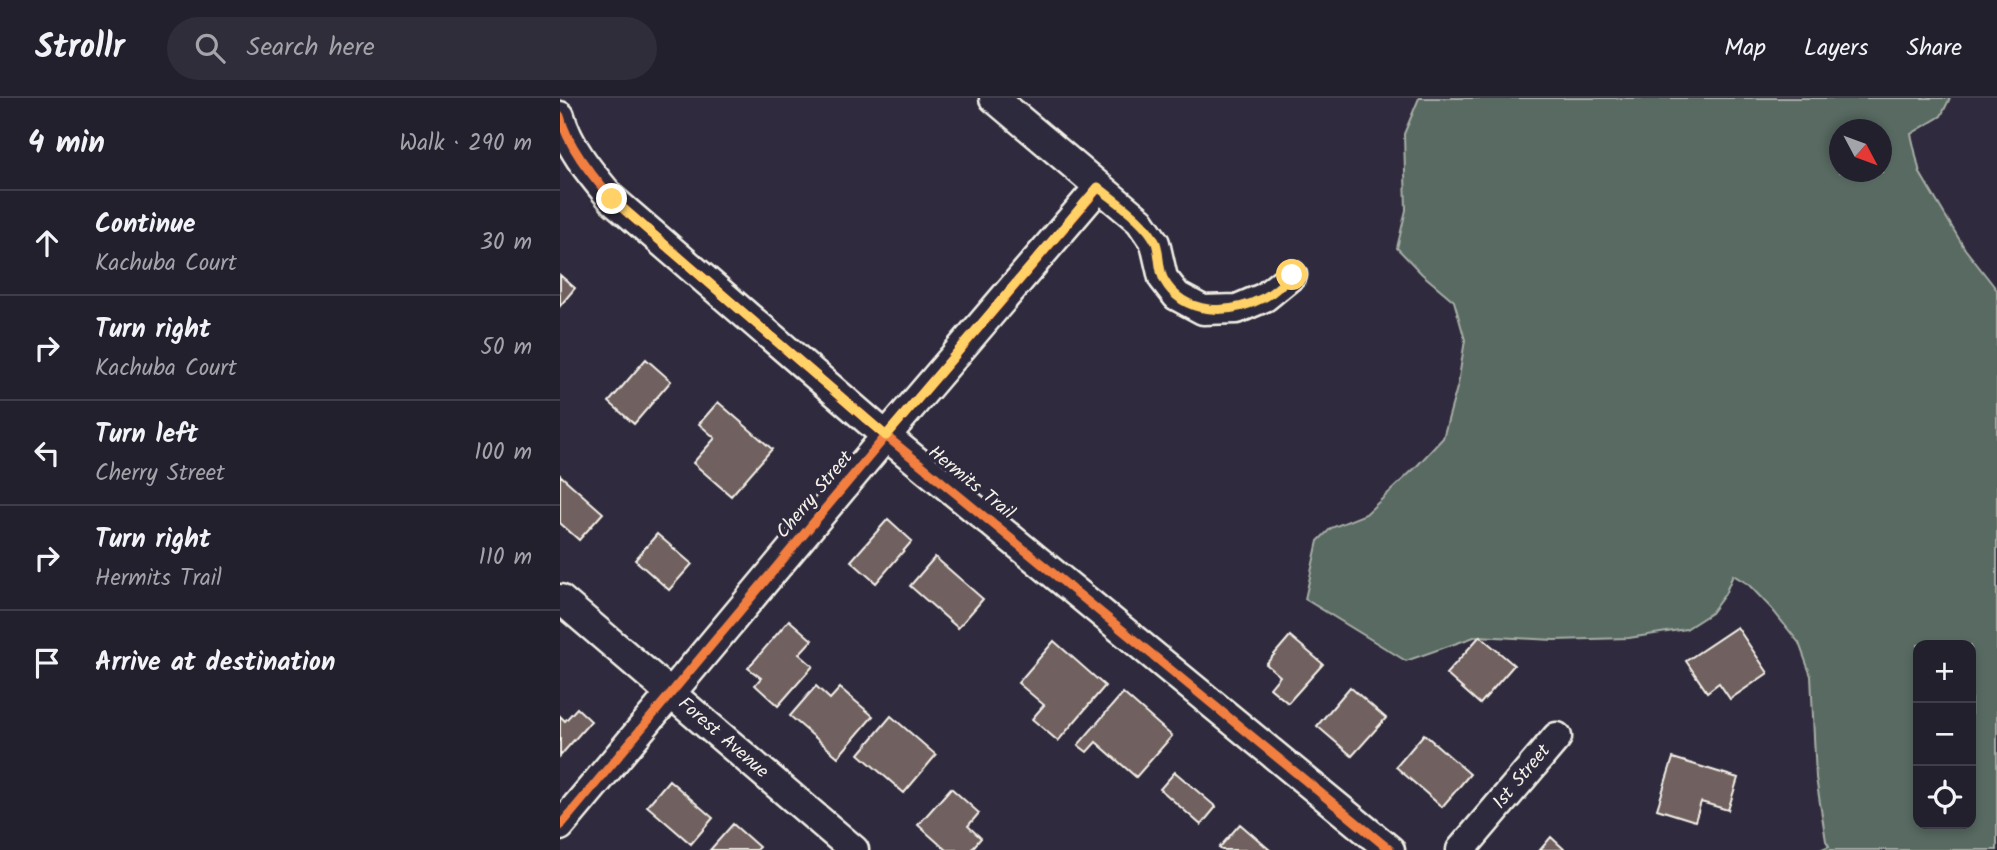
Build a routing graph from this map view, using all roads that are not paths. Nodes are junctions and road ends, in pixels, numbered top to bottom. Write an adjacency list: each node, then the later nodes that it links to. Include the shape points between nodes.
1 (994, 98): 3 (street)
2 (560, 116): 5 (street, Hermits Trail, via 587,170 612,199)
3 (1098, 187): 4 (street, via 1140,221 1156,243 1163,278 1177,296 1203,310 1237,309 1265,297); 5 (street, Cherry Street)
4 (1292, 275)
5 (886, 436): 7 (street, Cherry Street); 11 (street, Hermits Trail)
6 (560, 599): 7 (street, Forest Avenue)
7 (672, 694): 9 (street, Cherry Street); 10 (street, Forest Avenue)
8 (1557, 737): 12 (street, 1st Street)
9 (560, 826)
10 (855, 850)
11 (1390, 850)
12 (1461, 850)

